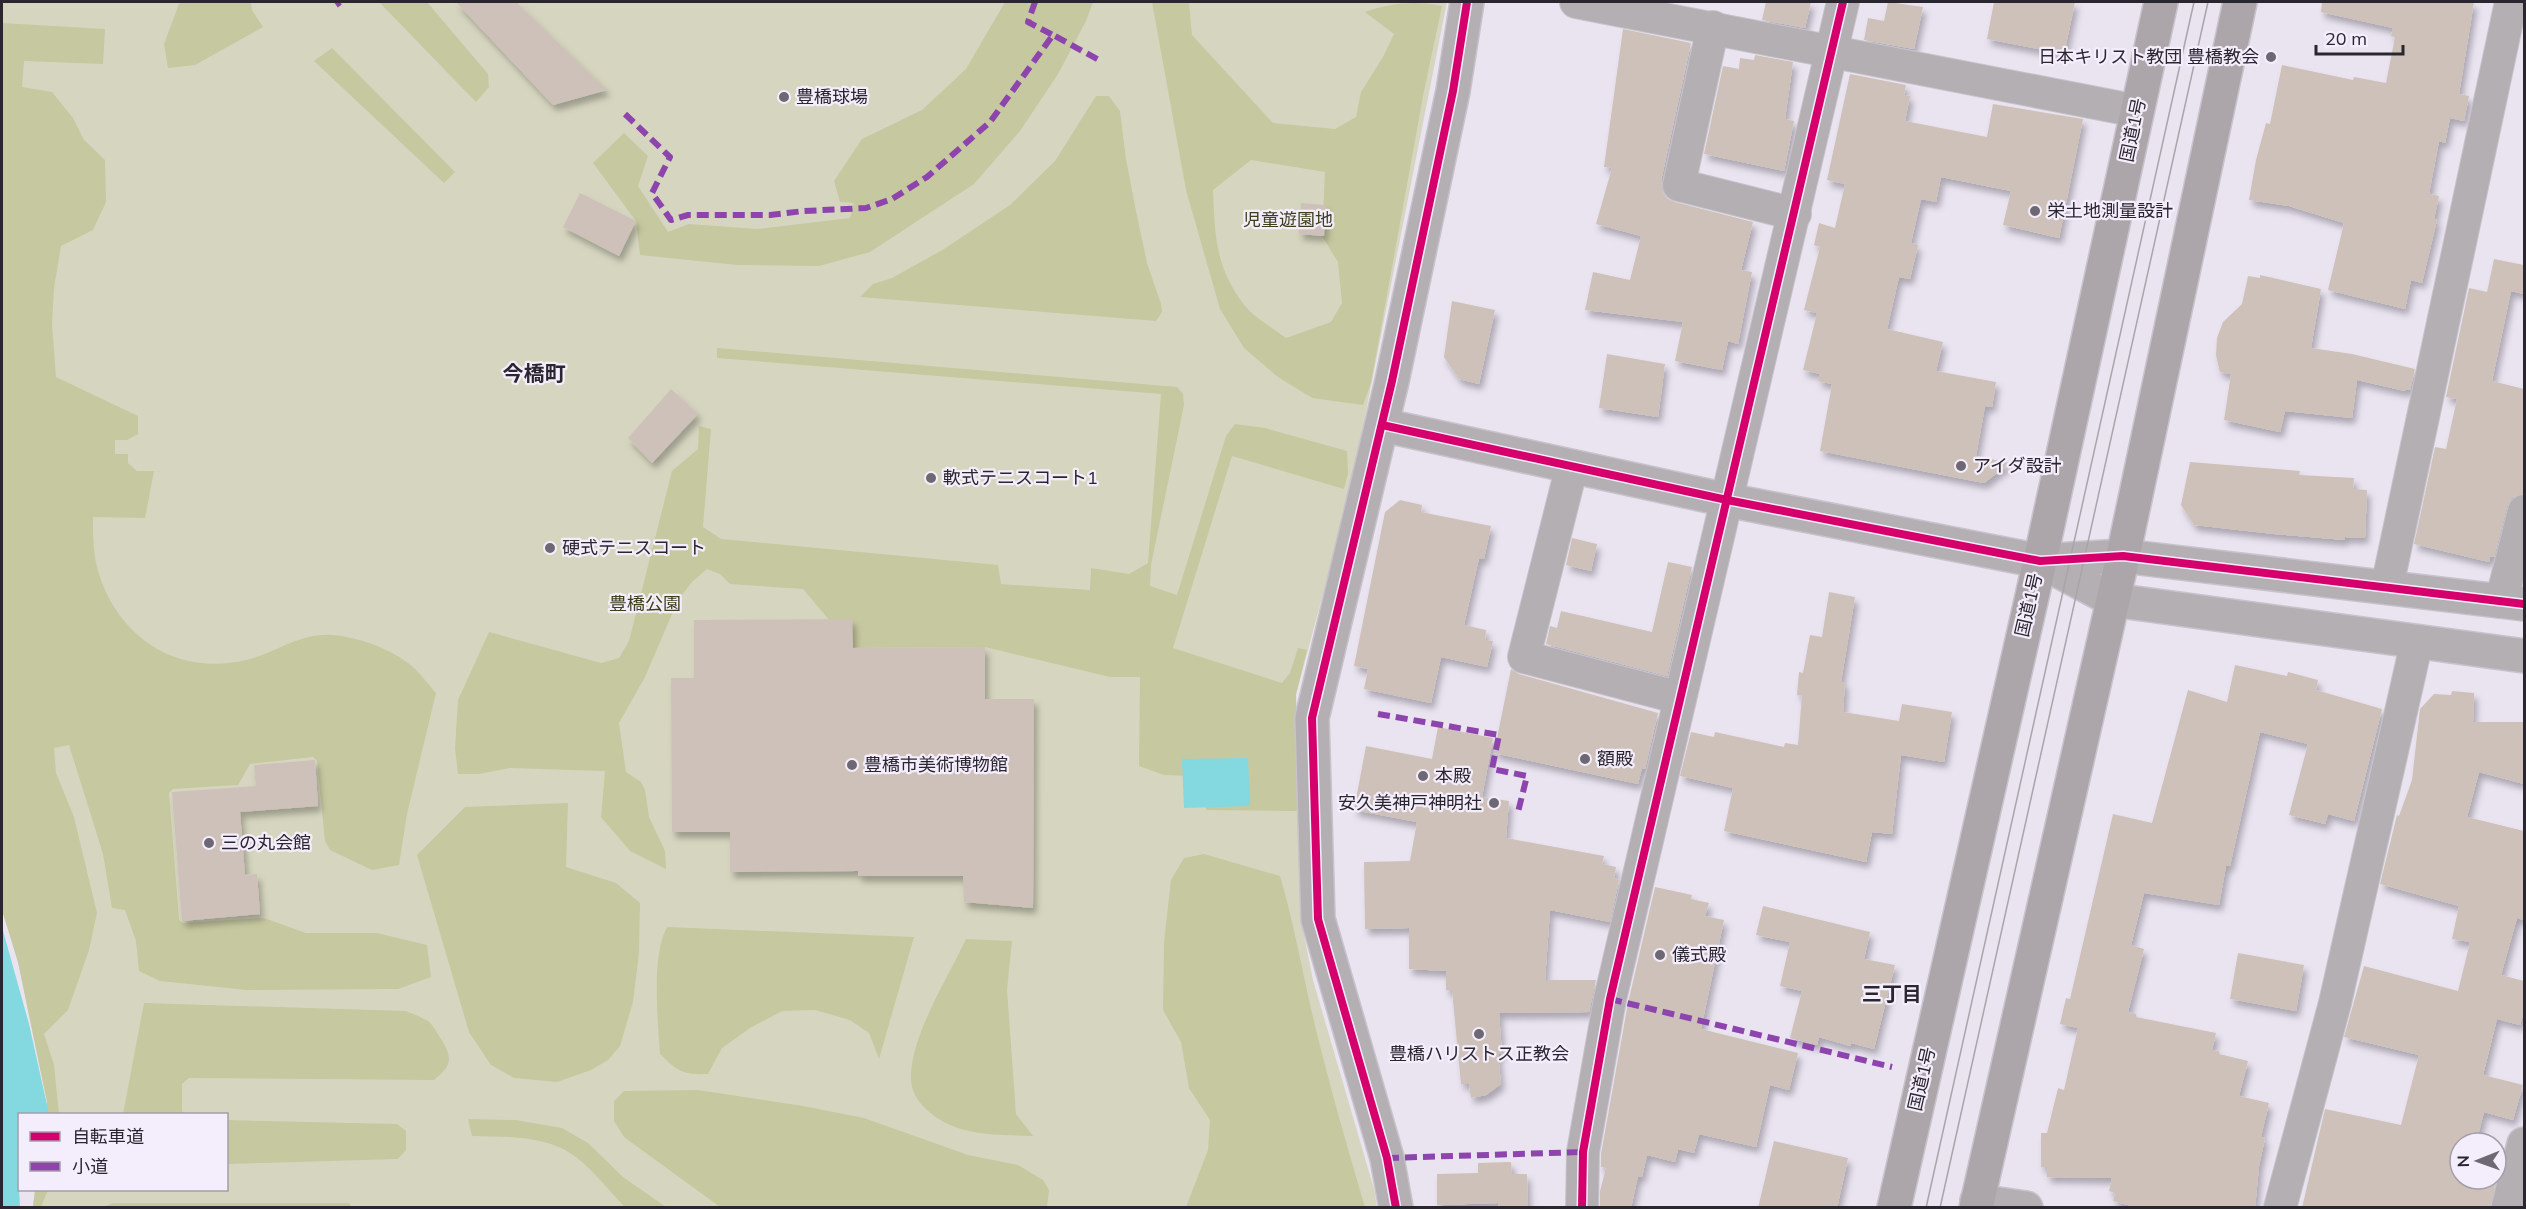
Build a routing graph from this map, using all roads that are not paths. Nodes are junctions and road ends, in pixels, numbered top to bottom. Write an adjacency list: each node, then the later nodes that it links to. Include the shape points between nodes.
1 (1467, 2): 11 (street, via 1453,91)
2 (1576, 2): 7 (street)
3 (1843, 2): 8 (street)
4 (2161, 2): 9 (highway, 国道1号)
5 (2240, 2): 15 (highway)
6 (2511, 2): 17 (street)
7 (1713, 27): 8 (street); 10 (street, via 1679,185)
8 (1832, 53): 9 (street); 10 (street)
9 (2137, 111): 16 (highway, 国道1号)
10 (1795, 214): 13 (street)
11 (1382, 425): 12 (street); 25 (street, via 1312,718 1318,919 1387,1158)
12 (1572, 466): 13 (street); 22 (street, via 1524,657)
13 (1727, 500): 16 (street); 22 (street)
14 (2524, 511): 19 (street)
15 (2123, 556): 16 (street); 17 (street); 18 (highway)
16 (2040, 561): 18 (street); 27 (highway, 国道1号)
17 (2387, 586): 19 (street)
18 (2114, 600): 20 (street); 24 (highway)
19 (2513, 603)
20 (2417, 641): 21 (street); 29 (street, via 2335,1003)
21 (2524, 656)
22 (1680, 698): 26 (street, via 1610,999 1582,1152)
23 (2524, 1144): 30 (street)
24 (1976, 1204): 28 (street)
25 (1396, 1208)
26 (1582, 1208)
27 (1894, 1208)
28 (2026, 1208)
29 (2280, 1208)
30 (2508, 1208)

